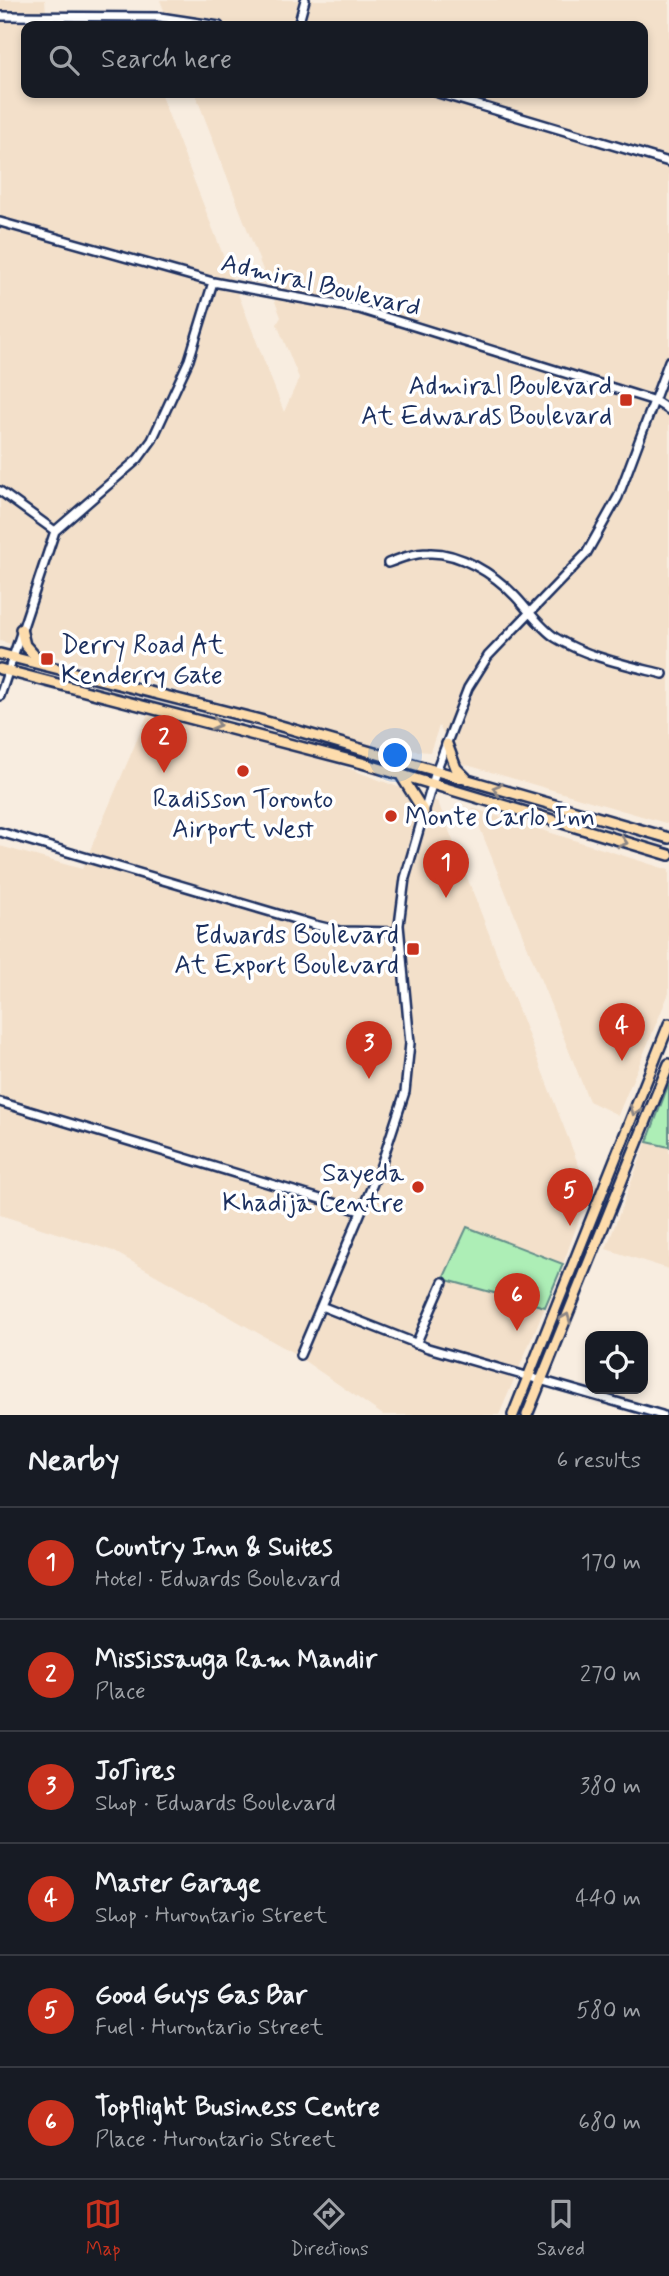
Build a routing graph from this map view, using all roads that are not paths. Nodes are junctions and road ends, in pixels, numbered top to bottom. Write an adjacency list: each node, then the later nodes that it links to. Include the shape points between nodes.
1 (305, 0): 4 (street)
2 (0, 16): 3 (street)
3 (186, 21)
4 (299, 21)
5 (455, 98): 6 (street)
6 (669, 162)
7 (0, 222): 8 (street, Admiral Boulevard)
8 (213, 282): 10 (street, Admiral Boulevard, via 359,309); 13 (street, via 190,360 152,440 138,459)
9 (669, 362): 10 (street)
10 (655, 401): 11 (street, Admiral Boulevard); 15 (street, via 622,488 590,546)
11 (669, 410)
12 (0, 491): 13 (street)
13 (55, 531): 16 (street)
14 (388, 563): 15 (street, via 431,552 459,561 487,572)
15 (529, 611): 21 (street, via 554,637 589,653); 28 (street, via 488,656 468,688)
16 (21, 629): 18 (street); 19 (main road, via 25,645)
17 (0, 654): 18 (main road)
18 (12, 657): 19 (main road); 20 (street)
19 (44, 667): 22 (main road)
20 (4, 670): 24 (main road); 25 (street)
21 (663, 674)
22 (86, 678): 23 (main road); 24 (main road)
23 (130, 689): 26 (main road); 27 (main road)
24 (83, 691): 26 (main road)
25 (0, 696)
26 (127, 702): 30 (main road, one-way to 30)
27 (331, 741): 29 (main road); 30 (main road)
28 (447, 744): 32 (street); 34 (main road, via 456,768)
29 (365, 751): 31 (main road); 32 (main road)
30 (327, 754): 31 (main road)
31 (362, 764): 33 (main road)
32 (436, 771): 34 (main road); 35 (street)
33 (401, 776): 35 (main road); 36 (main road)
34 (471, 781): 38 (main road, one-way to 34)
35 (432, 785): 36 (street); 39 (main road, one-way to 39)
36 (425, 811): 40 (street, via 405,878)
37 (0, 832): 40 (street, via 315,925 340,931)
38 (669, 838)
39 (669, 855)
40 (399, 932): 44 (street, via 409,1029 407,1081 394,1132)
41 (669, 1024): 49 (main road, one-way to 49)
42 (669, 1064): 50 (main road, one-way to 42)
43 (0, 1102): 44 (street)
44 (360, 1211): 46 (street)
45 (443, 1282): 47 (street)
46 (321, 1306): 47 (street); 48 (street)
47 (416, 1344): 49 (street)
48 (300, 1355)
49 (529, 1377): 50 (street); 51 (main road)
50 (541, 1381): 52 (main road); 53 (street)
51 (513, 1415)
52 (527, 1415)
53 (662, 1415)

